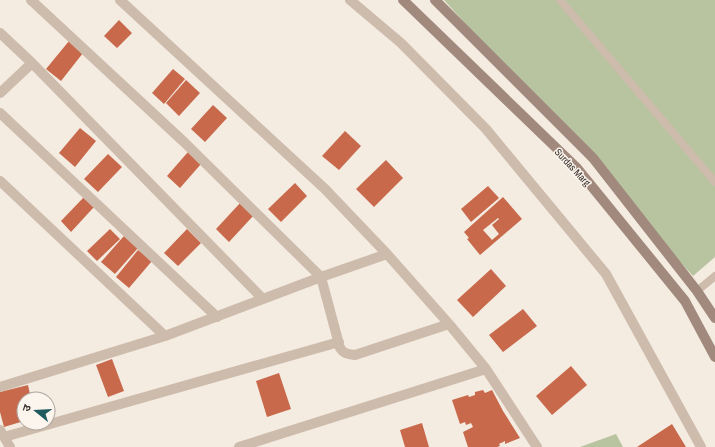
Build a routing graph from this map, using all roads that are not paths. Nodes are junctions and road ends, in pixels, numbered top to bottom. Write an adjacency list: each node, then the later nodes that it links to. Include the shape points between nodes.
1 (31, 0): 15 (street, via 184,142)
2 (120, 0): 13 (street, via 325,189)
3 (350, 0): 31 (street, via 401,43 486,129 606,274)
4 (403, 0): 18 (main road, Surdas Marg, via 576,167)
5 (435, 0): 16 (main road, Surdas Marg, via 593,158)
6 (560, 0): 12 (lane)
7 (0, 33): 8 (street)
8 (32, 63): 9 (street); 17 (street)
9 (0, 93)
10 (0, 113): 19 (street)
11 (0, 181): 22 (street)
12 (715, 182)
13 (387, 254): 15 (street); 21 (street)
14 (715, 276): 16 (lane)
15 (321, 277): 17 (street); 23 (street)
16 (697, 291): 18 (main road); 20 (main road, Surdas Marg)
17 (263, 299): 19 (street)
18 (685, 301): 24 (main road, Surdas Marg)
19 (217, 317): 22 (street)
20 (715, 318)
21 (449, 324): 23 (street, via 355,355 343,352); 25 (street)
22 (165, 336): 26 (street)
23 (339, 342): 27 (street)
24 (715, 357)
25 (486, 369): 29 (street); 30 (street)
26 (0, 387)
27 (2, 433): 28 (street)
28 (10, 447)
29 (238, 447)
30 (537, 447)
31 (701, 447)

